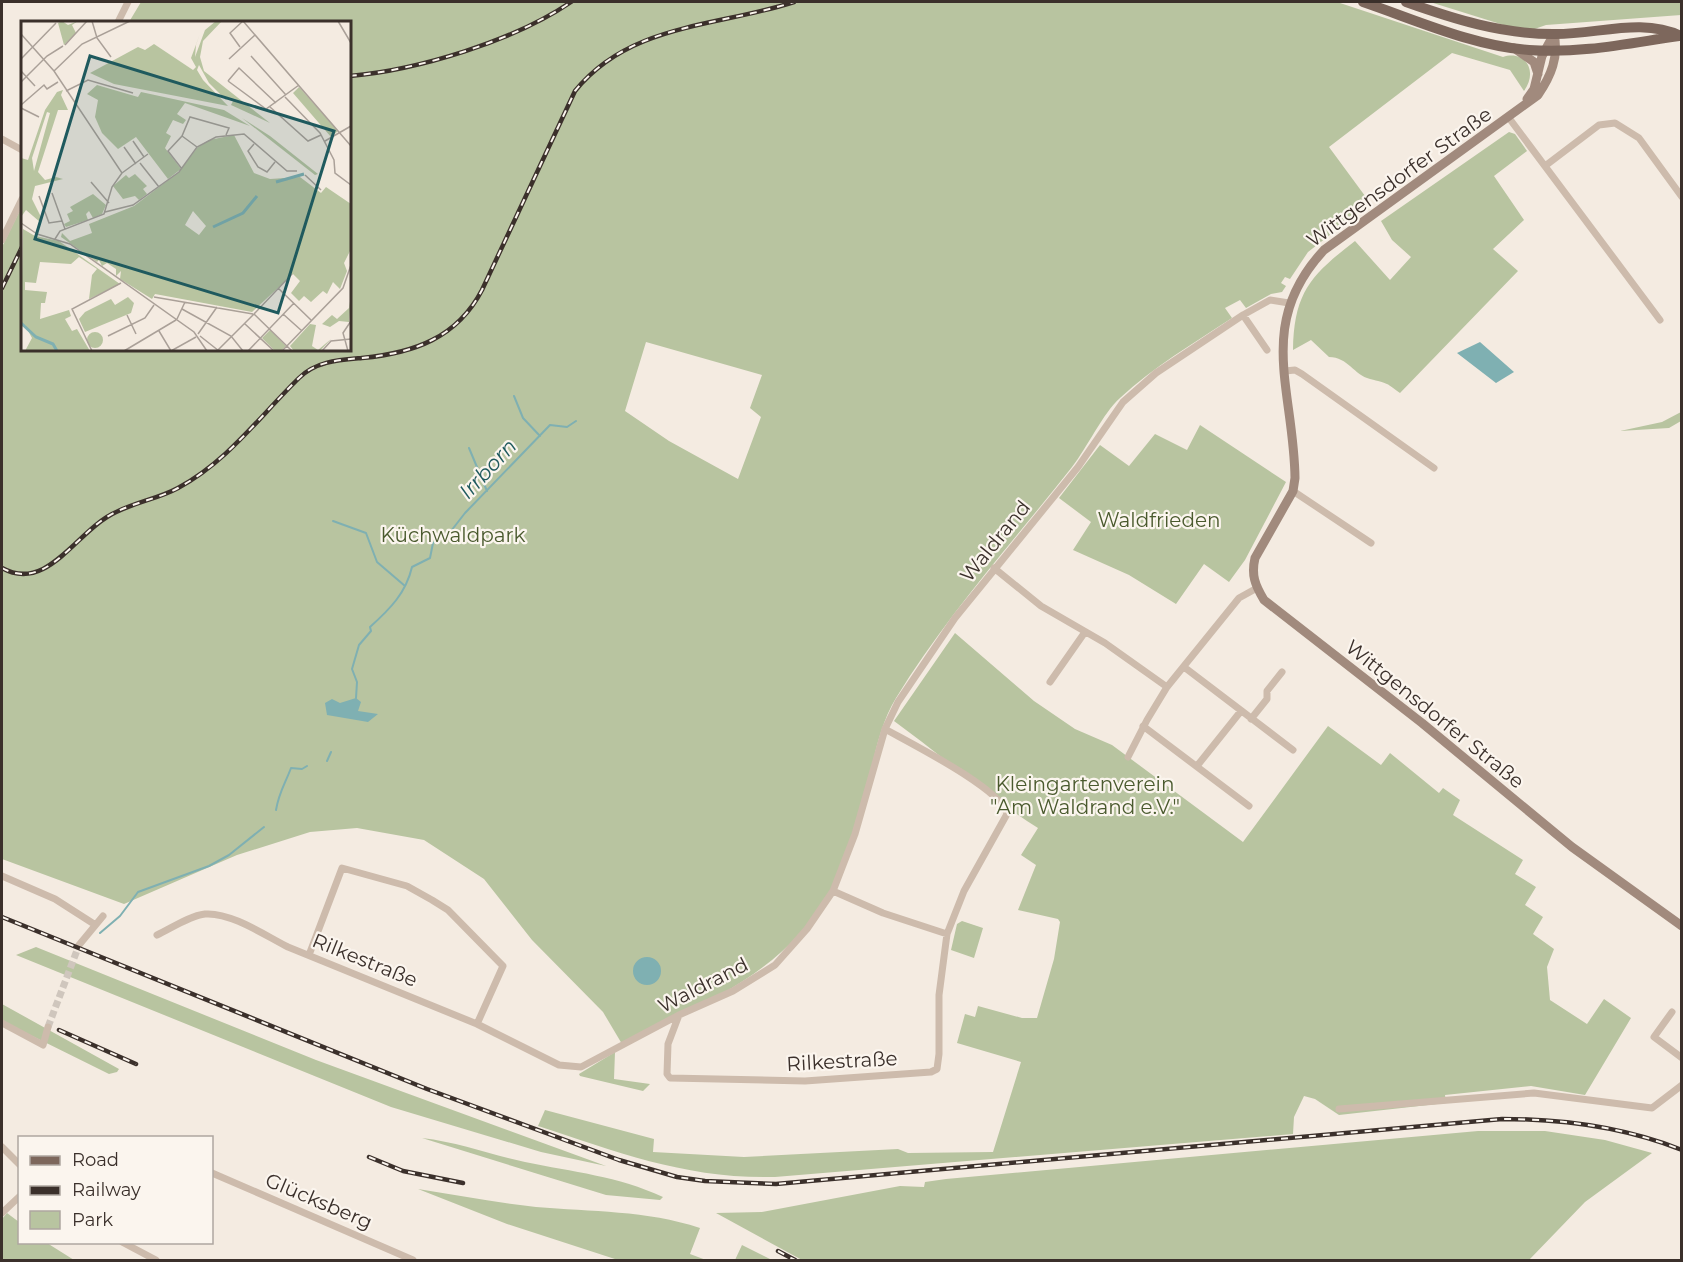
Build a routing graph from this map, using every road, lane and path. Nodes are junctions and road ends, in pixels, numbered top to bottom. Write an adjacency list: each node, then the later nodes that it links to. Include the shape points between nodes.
1 (128, 2): 4 (street)
2 (1363, 2): 7 (main road)
3 (1406, 2): 5 (main road, via 1494,29)
4 (118, 21)
5 (1554, 34): 6 (main road, via 1652,27); 8 (street, Wittgensdorfer Straße); 9 (street)
6 (1680, 36): 9 (main road)
7 (1514, 48): 8 (main road); 10 (street, via 1534,62)
8 (1545, 51): 9 (main road); 10 (street, Wittgensdorfer Straße)
9 (1557, 51): 11 (street, Wittgensdorfer Straße, via 1544,85)
10 (1538, 76): 11 (street, Wittgensdorfer Straße)
11 (1522, 106): 12 (street, Wittgensdorfer Straße)
12 (1509, 118): 15 (street); 19 (street, Wittgensdorfer Straße, via 1324,250 1308,268)
13 (2, 139): 14 (street)
14 (21, 149)
15 (1545, 166): 16 (street, via 1599,125 1615,123 1638,138); 21 (street)
16 (1682, 197)
17 (21, 201): 18 (street)
18 (2, 240)
19 (1289, 303): 20 (street, Waldrand, via 1270,300); 23 (street, Wittgensdorfer Straße, via 1283,333)
20 (1243, 315): 22 (street); 27 (street, Waldrand, via 1156,373 1123,402 1077,467)
21 (1660, 320)
22 (1268, 350)
23 (1285, 371): 24 (street, via 1302,374); 25 (street, Wittgensdorfer Straße, via 1295,462)
24 (1434, 468)
25 (1293, 491): 26 (street); 28 (street, Wittgensdorfer Straße, via 1255,558 1252,571)
26 (1371, 543)
27 (994, 568): 29 (street, via 1041,606); 37 (street, Waldrand, via 921,667)
28 (1257, 588): 30 (street, via 1239,598); 46 (street, Wittgensdorfer Straße, via 1270,605 1422,723 1563,841)
29 (1086, 632): 32 (street); 33 (street)
30 (1184, 667): 33 (street); 34 (street)
31 (1282, 672): 35 (street)
32 (1050, 682)
33 (1167, 687): 36 (street)
34 (1240, 711): 35 (street); 40 (street)
35 (1251, 719): 38 (street)
36 (1143, 726): 39 (street); 40 (street)
37 (885, 729): 43 (street, Waldrand, via 855,834); 47 (street, via 936,755 993,796 1006,814 964,891)
38 (1293, 750)
39 (1128, 757)
40 (1197, 766): 41 (street)
41 (1250, 806)
42 (2, 876): 45 (street, via 55,899)
43 (833, 891): 47 (street); 52 (street, Waldrand, via 775,965 733,991)
44 (102, 916): 45 (street)
45 (94, 924): 49 (street)
46 (1682, 926)
47 (947, 934): 52 (street, Rilkestraße, via 939,995 939,1054 937,1069 931,1072 832,1080 670,1078 668,1044)
48 (157, 935): 50 (street, Rilkestraße, via 195,916 215,914)
49 (79, 945)
50 (309, 955): 54 (street, Rilkestraße); 54 (street, via 342,868 407,886 448,910 503,966)
51 (1672, 1012): 56 (street, via 1654,1037)
52 (679, 1015): 57 (street, Waldrand, via 581,1067)
53 (2, 1023): 55 (street, via 43,1045)
54 (477, 1024): 57 (street, Rilkestraße)
55 (48, 1027)
56 (1682, 1058)
57 (559, 1065)
58 (1682, 1085): 59 (street, via 1652,1108 1534,1093)
59 (1339, 1109)
60 (2, 1147): 61 (street)
61 (18, 1163)
62 (213, 1173): 67 (street, Glücksberg)
63 (18, 1198): 64 (street)
64 (2, 1214)
65 (126, 1244): 66 (street)
66 (156, 1260)
67 (413, 1260)

